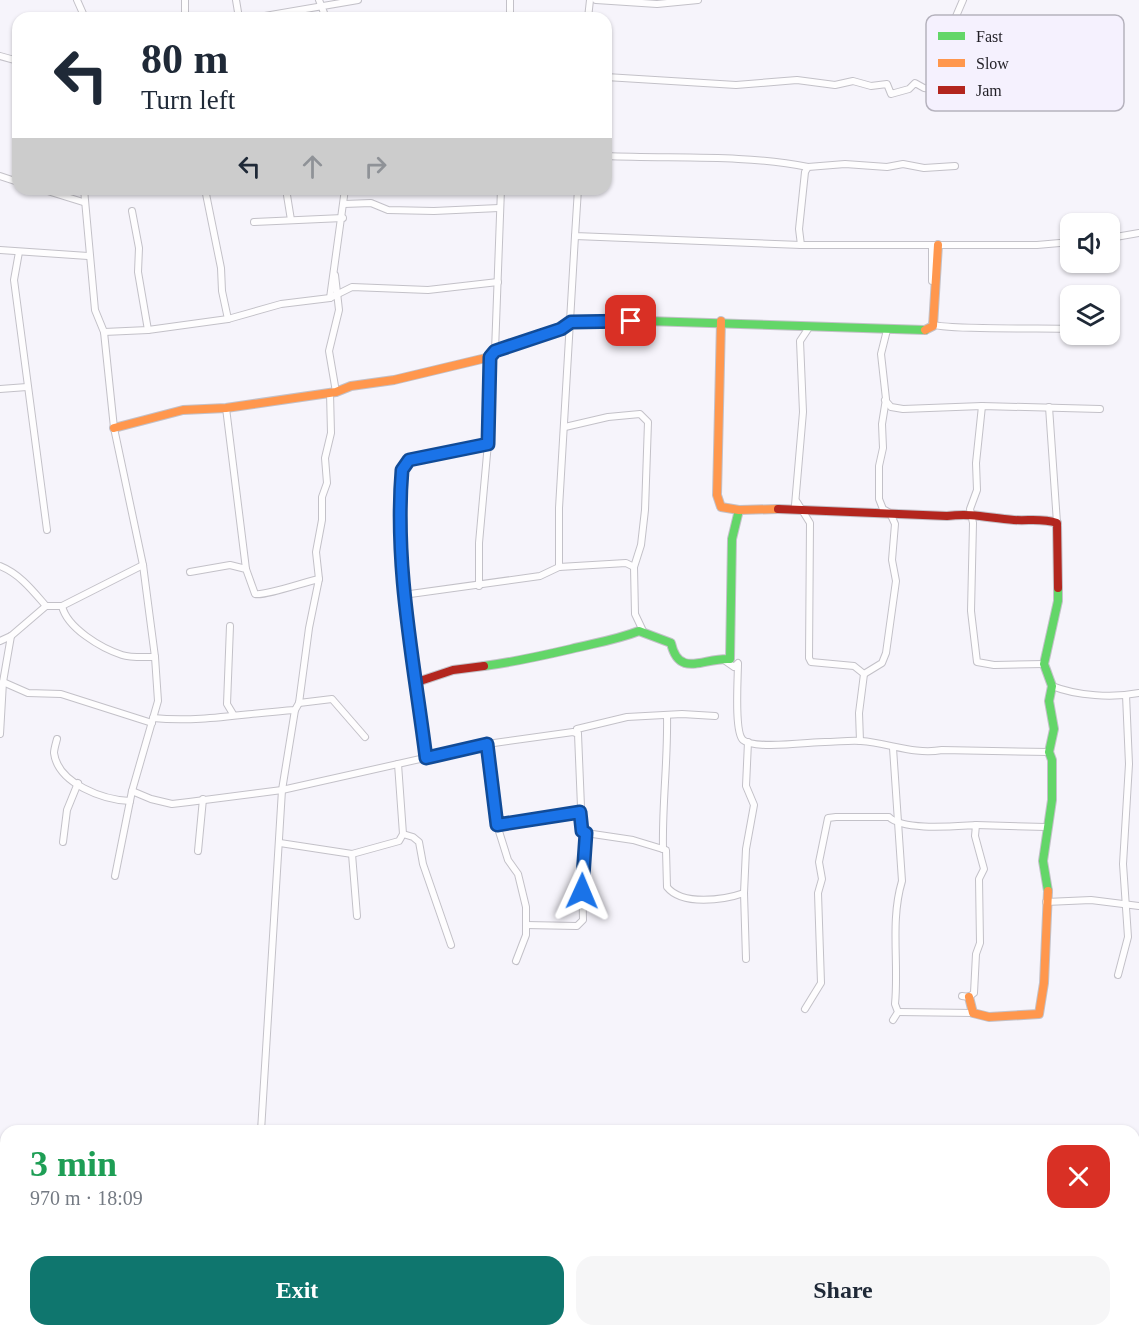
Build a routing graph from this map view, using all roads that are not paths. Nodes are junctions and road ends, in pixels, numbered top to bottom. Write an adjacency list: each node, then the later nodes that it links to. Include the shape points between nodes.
1 (358, 0): 5 (street)
2 (596, 0): 3 (street, via 657,4)
3 (698, 0)
4 (963, 0): 7 (street)
5 (320, 2): 6 (street)
6 (278, 12)
7 (957, 15)
8 (612, 77): 9 (street, via 736,85 797,81 835,85 853,81 871,86 886,84 891,94 915,83)
9 (926, 88)
10 (612, 156): 12 (street, via 730,157)
11 (955, 166): 12 (street)
12 (808, 167): 31 (street, via 799,229)
13 (60, 195): 20 (street)
14 (84, 195): 20 (street)
15 (206, 195): 40 (street)
16 (287, 195): 25 (street)
17 (345, 195): 21 (street)
18 (500, 195): 22 (street)
19 (578, 195): 28 (street)
20 (83, 202): 35 (street)
21 (344, 204): 22 (street, via 371,203 388,210); 24 (street)
22 (499, 208): 37 (street)
23 (132, 212): 46 (street)
24 (343, 218): 25 (street); 36 (street)
25 (291, 220): 26 (street)
26 (255, 222)
27 (1139, 233): 29 (street)
28 (575, 236): 31 (street); 42 (street)
29 (1120, 236)
30 (1060, 243): 32 (street)
31 (801, 245): 32 (street)
32 (935, 245): 43 (street)
33 (0, 250): 34 (street)
34 (19, 252): 35 (street); 50 (street, via 14,280)
35 (88, 256): 48 (street, via 95,310)
36 (335, 275): 38 (street); 39 (street)
37 (498, 282): 38 (street, via 428,290 352,287); 49 (street)
38 (339, 294): 39 (street); 52 (street, via 329,351)
39 (330, 298): 40 (street, via 281,304)
40 (228, 319): 46 (street)
41 (721, 321): 42 (street); 44 (street); 63 (street, via 717,495 721,507)
42 (571, 322): 49 (street); 58 (street)
43 (932, 326): 45 (street); 47 (street, via 927,330)
44 (808, 328): 47 (street); 61 (street, via 800,341 803,412 796,470)
45 (1060, 329)
46 (148, 330): 48 (street)
47 (887, 330): 53 (street, via 881,349)
48 (104, 332): 59 (street)
49 (493, 354): 52 (street); 60 (street)
50 (27, 387): 51 (street); 68 (street)
51 (0, 389)
52 (333, 392): 56 (street); 75 (street, via 325,458 327,483 316,552)
53 (885, 399): 54 (street, via 891,407 903,409); 66 (street, via 879,500)
54 (982, 406): 55 (street); 65 (street, via 977,490)
55 (1049, 407): 57 (street); 67 (street)
56 (226, 408): 59 (street, via 183,410); 73 (street)
57 (1100, 409)
58 (565, 427): 71 (street); 72 (street, via 640,414 648,422 645,510)
59 (114, 428): 69 (street)
60 (488, 444): 76 (street); 77 (street, via 405,464 401,482)
61 (797, 502): 62 (street); 64 (street)
62 (804, 509): 64 (street); 66 (street); 87 (street, via 810,523 811,662 854,666)
63 (739, 510): 64 (street); 85 (street, via 733,545 731,653 730,659)
64 (792, 511)
65 (971, 512): 66 (street, via 947,516); 67 (street); 86 (street, via 971,611 977,662)
66 (890, 513): 87 (street, via 895,524 892,560 896,581 886,653 882,663)
67 (1057, 522): 86 (street, via 1058,601)
68 (47, 530)
69 (143, 565): 79 (street); 84 (street)
70 (0, 566): 78 (street, via 23,581)
71 (559, 567): 72 (street, via 626,562); 76 (street, via 540,576)
72 (634, 567): 81 (street, via 635,614)
73 (246, 569): 74 (street, via 230,565); 75 (street, via 255,594 262,595)
74 (190, 572)
75 (319, 579): 93 (street)
76 (479, 586): 77 (street)
77 (403, 595): 89 (street)
78 (46, 606): 79 (street); 82 (street)
79 (62, 606): 84 (street, via 75,628 123,656)
80 (230, 626): 95 (street, via 227,704)
81 (644, 633): 85 (street, via 671,643 679,662 707,663); 89 (street, via 639,631 610,642 525,661 453,670)
82 (12, 636): 83 (street); 88 (street)
83 (0, 640)
84 (155, 657): 98 (street, via 158,701)
85 (721, 657): 104 (street, via 734,667 738,663 738,718 741,736)
86 (1044, 664): 90 (street)
87 (864, 674): 103 (street)
88 (3, 682): 98 (street, via 28,693 62,694); 99 (street)
89 (417, 682): 108 (street)
90 (1052, 686): 92 (street, via 1102,696); 107 (street, via 1049,701 1054,729)
91 (1139, 693): 92 (street)
92 (1126, 695): 130 (street, via 1129,764 1123,864)
93 (299, 703): 94 (street); 101 (street, via 332,699)
94 (295, 710): 95 (street); 111 (street)
95 (233, 714): 98 (street)
96 (667, 716): 97 (street); 100 (street, via 627,717 577,729); 124 (street)
97 (716, 716)
98 (152, 721): 112 (street)
99 (0, 734)
100 (578, 734): 105 (street, via 566,732); 115 (street)
101 (365, 737)
102 (57, 739): 110 (street, via 54,753 61,770)
103 (860, 741): 104 (street, via 787,746); 106 (street)
104 (748, 742): 128 (street, via 747,786 754,811 746,849)
105 (487, 744): 108 (street); 117 (street)
106 (893, 748): 107 (street, via 929,752); 116 (street)
107 (1049, 752): 119 (street, via 1053,760 1053,792 1050,827)
108 (426, 758): 109 (street)
109 (398, 764): 111 (street); 121 (street)
110 (78, 783): 114 (street, via 104,796); 122 (street, via 67,810)
111 (282, 790): 113 (street); 123 (street)
112 (132, 791): 113 (street, via 172,804); 114 (street)
113 (203, 798): 125 (street)
114 (129, 801): 127 (street)
115 (580, 812): 117 (street); 120 (street, via 582,831)
116 (898, 823): 118 (street, via 912,827); 139 (street, via 879,816 828,818 819,862 821,983); 140 (street, via 902,881 895,939)
117 (497, 825): 133 (street, via 508,860 518,874)
118 (976, 825): 119 (street); 138 (street, via 984,869 979,879 980,943 974,993)
119 (1046, 827): 129 (street, via 1043,861)
120 (586, 833): 124 (street); 133 (street, via 582,922 577,926)
121 (403, 834): 126 (street, via 393,845); 134 (street, via 419,842)
122 (63, 842)
123 (280, 843): 126 (street); 143 (street)
124 (663, 849): 128 (street, via 668,853 667,882 672,892 713,899)
125 (198, 851)
126 (352, 854): 132 (street)
127 (115, 876)
128 (744, 893): 135 (street)
129 (1047, 902): 130 (street, via 1091,900); 141 (street, via 1039,1014 989,1017)
130 (1128, 906): 131 (street); 137 (street, via 1128,937)
131 (1139, 906)
132 (357, 916)
133 (526, 925): 136 (street)
134 (451, 945)
135 (746, 959)
136 (516, 961)
137 (1118, 975)
138 (966, 996): 141 (street)
139 (805, 1010)
140 (898, 1012): 141 (street); 142 (street)
141 (973, 1013)
142 (893, 1020)
143 (261, 1125)

